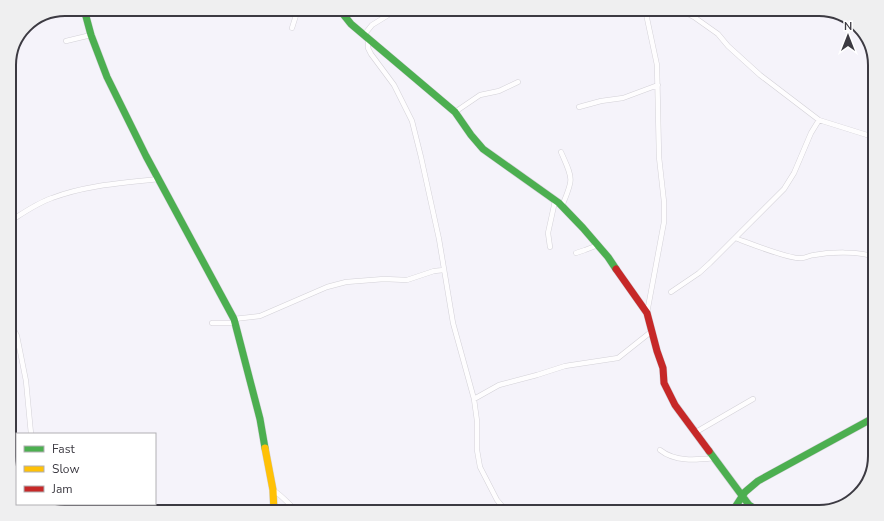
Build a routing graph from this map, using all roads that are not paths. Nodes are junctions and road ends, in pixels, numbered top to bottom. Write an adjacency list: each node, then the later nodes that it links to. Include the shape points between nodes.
1 (86, 16): 8 (street)
2 (296, 16): 7 (street)
3 (345, 16): 9 (street)
4 (387, 16): 9 (street, via 372,25)
5 (646, 16): 12 (street, via 657,65)
6 (692, 16): 15 (street, via 718,34 760,75)
7 (292, 28)
8 (91, 35): 10 (street); 18 (street, via 107,78)
9 (366, 37): 14 (street); 27 (street, via 371,54 394,85 412,121)
10 (66, 42)
11 (518, 82): 14 (street, via 499,91 480,95)
12 (658, 86): 13 (street, via 623,98); 29 (street, via 659,157 664,222)
13 (579, 106)
14 (454, 112): 19 (street, via 483,149)
15 (819, 120): 16 (street); 22 (street, via 784,190)
16 (868, 134)
17 (561, 152): 20 (street, via 571,174 571,186)
18 (158, 179): 21 (street, via 104,185 73,192 52,198); 30 (street)
19 (555, 201): 20 (street); 24 (street, via 548,233)
20 (562, 206): 23 (street)
21 (16, 218)
22 (735, 238): 26 (street, via 802,258 826,253); 28 (street, via 699,273)
23 (598, 245): 25 (street); 29 (street)
24 (550, 247)
25 (576, 253)
26 (868, 255)
27 (444, 270): 30 (street, via 407,280 346,282 327,287 260,316); 34 (street, via 452,323)
28 (671, 292)
29 (647, 313): 32 (street)
30 (234, 321): 31 (street); 41 (street, via 260,419)
31 (212, 323)
32 (652, 331): 34 (street, via 618,358 565,366 499,385); 37 (street, via 663,368 664,383 675,405)
33 (16, 332): 38 (street, via 26,381)
34 (474, 399): 45 (street, via 480,467)
35 (753, 399): 37 (street)
36 (868, 421): 42 (street, via 764,477)
37 (696, 432): 40 (street)
38 (31, 433)
39 (660, 450): 40 (street, via 676,458)
40 (714, 458): 42 (street)
41 (273, 490): 43 (street); 44 (street, via 283,496)
42 (741, 494): 46 (street); 47 (street)
43 (274, 505)
44 (290, 505)
45 (501, 505)
46 (736, 505)
47 (749, 505)

